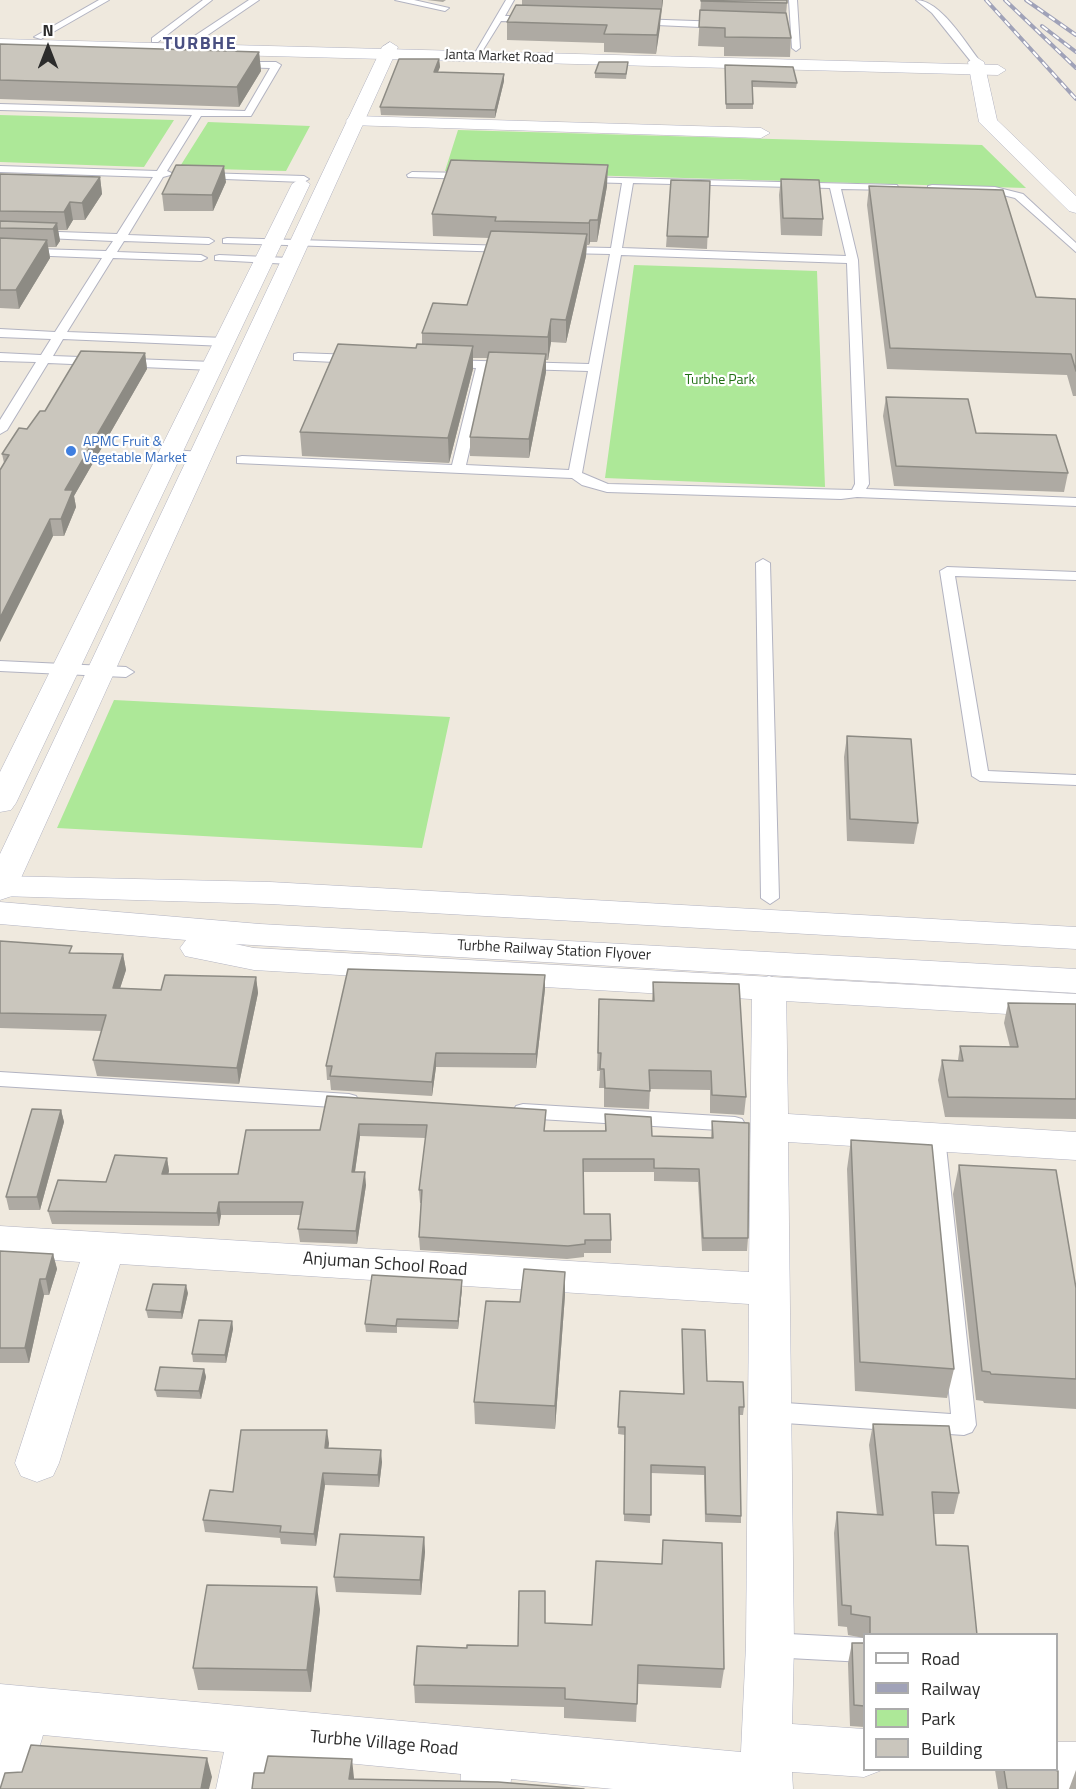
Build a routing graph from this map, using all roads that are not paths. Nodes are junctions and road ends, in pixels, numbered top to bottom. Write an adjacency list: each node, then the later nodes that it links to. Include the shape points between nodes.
1 (105, 0): 15 (lane)
2 (208, 0): 16 (lane)
3 (255, 0): 17 (lane)
4 (399, 0): 8 (lane)
5 (510, 0): 9 (lane)
6 (793, 0): 14 (lane)
7 (920, 0): 22 (lane, via 935,11)
8 (446, 8)
9 (498, 18): 10 (lane); 21 (lane)
10 (545, 20)
11 (628, 22): 12 (lane)
12 (735, 26)
13 (782, 27): 14 (lane)
14 (794, 27): 19 (lane)
15 (38, 37): 16 (street, Janta Market Road); 18 (street, Janta Market Road)
16 (155, 40): 17 (street, Janta Market Road)
17 (193, 41): 20 (street, Janta Market Road)
18 (0, 42): 20 (street, Janta Market Road)
19 (796, 48)
20 (377, 50): 21 (street, Janta Market Road); 27 (street); 35 (street)
21 (476, 53): 22 (street, Janta Market Road)
22 (973, 60): 24 (street, Janta Market Road, via 997,67); 39 (street, via 988,122)
23 (219, 64): 26 (lane, via 276,65 248,114)
24 (1004, 91)
25 (0, 107): 26 (lane)
26 (198, 113): 32 (lane)
27 (355, 121): 29 (street); 52 (street)
28 (1013, 122): 30 (street)
29 (761, 133)
30 (1036, 144)
31 (0, 169): 32 (lane)
32 (160, 174): 35 (lane); 43 (lane)
33 (412, 175): 34 (lane)
34 (480, 176)
35 (304, 179): 50 (street)
36 (571, 179): 37 (lane)
37 (628, 180): 40 (lane); 51 (lane)
38 (1076, 183): 39 (street)
39 (1053, 185): 41 (street)
40 (835, 186): 48 (lane, via 1009,192 1019,196); 56 (lane)
41 (1076, 207)
42 (0, 233): 43 (lane)
43 (120, 237): 44 (lane); 53 (lane)
44 (209, 241)
45 (228, 241): 50 (lane)
46 (523, 249): 52 (lane)
47 (546, 249): 51 (lane)
48 (1076, 249)
49 (0, 251): 53 (lane)
50 (269, 251): 52 (lane); 52 (lane); 55 (lane); 60 (street)
51 (616, 251): 56 (lane); 67 (lane)
52 (294, 252): 59 (street)
53 (110, 255): 54 (lane); 58 (lane)
54 (201, 258)
55 (219, 258)
56 (852, 260): 74 (lane, via 862,484)
57 (0, 333): 58 (lane)
58 (59, 335): 60 (lane); 63 (lane)
59 (248, 351): 60 (lane); 70 (street)
60 (220, 352): 63 (lane); 69 (street)
61 (0, 357): 63 (lane)
62 (298, 357): 64 (lane)
63 (44, 359): 68 (lane)
64 (372, 360)
65 (439, 362): 66 (lane)
66 (483, 364): 67 (lane); 72 (lane)
67 (594, 368): 73 (lane)
68 (0, 430)
69 (170, 454): 70 (lane); 79 (street)
70 (202, 456): 80 (street)
71 (242, 460): 72 (lane)
72 (458, 469): 73 (lane)
73 (575, 474): 74 (lane, via 607,488)
74 (857, 493): 75 (lane)
75 (1076, 502)
76 (764, 562): 84 (lane)
77 (1076, 576): 81 (lane, via 947,571 980,776)
78 (0, 666): 79 (lane)
79 (65, 669): 80 (lane); 82 (street)
80 (113, 671): 83 (street)
81 (1076, 780)
82 (0, 803)
83 (13, 896): 84 (street, via 275,871); 86 (street, via 270,893); 87 (street, Turbhe Railway Station Flyover, via 260,935); 88 (street, via 254,959)
84 (770, 898): 85 (street)
85 (1076, 915)
86 (1076, 938)
87 (1076, 981)
88 (769, 988): 89 (street); 93 (street)
89 (1076, 1006)
90 (0, 1079): 91 (lane)
91 (369, 1102)
92 (500, 1110): 93 (lane)
93 (770, 1127): 94 (street); 98 (street)
94 (935, 1137): 95 (street); 99 (lane, via 964,1425)
95 (1076, 1146)
96 (0, 1240): 97 (street, Anjuman School Road)
97 (105, 1247): 98 (street, Anjuman School Road); 100 (street)
98 (770, 1289): 99 (street)
99 (770, 1412): 101 (street)
100 (37, 1463)
101 (770, 1645): 102 (lane); 109 (street)
102 (863, 1650)
103 (13, 1708): 104 (street, Turbhe Village Road); 110 (street)
104 (253, 1733): 108 (street, Turbhe Village Road); 111 (street)
105 (863, 1753): 109 (street, Turbhe Village Road)
106 (1058, 1766): 107 (street)
107 (1076, 1767)
108 (486, 1771): 109 (street, Turbhe Village Road)
109 (767, 1771)
110 (2, 1789)
111 (241, 1789)

